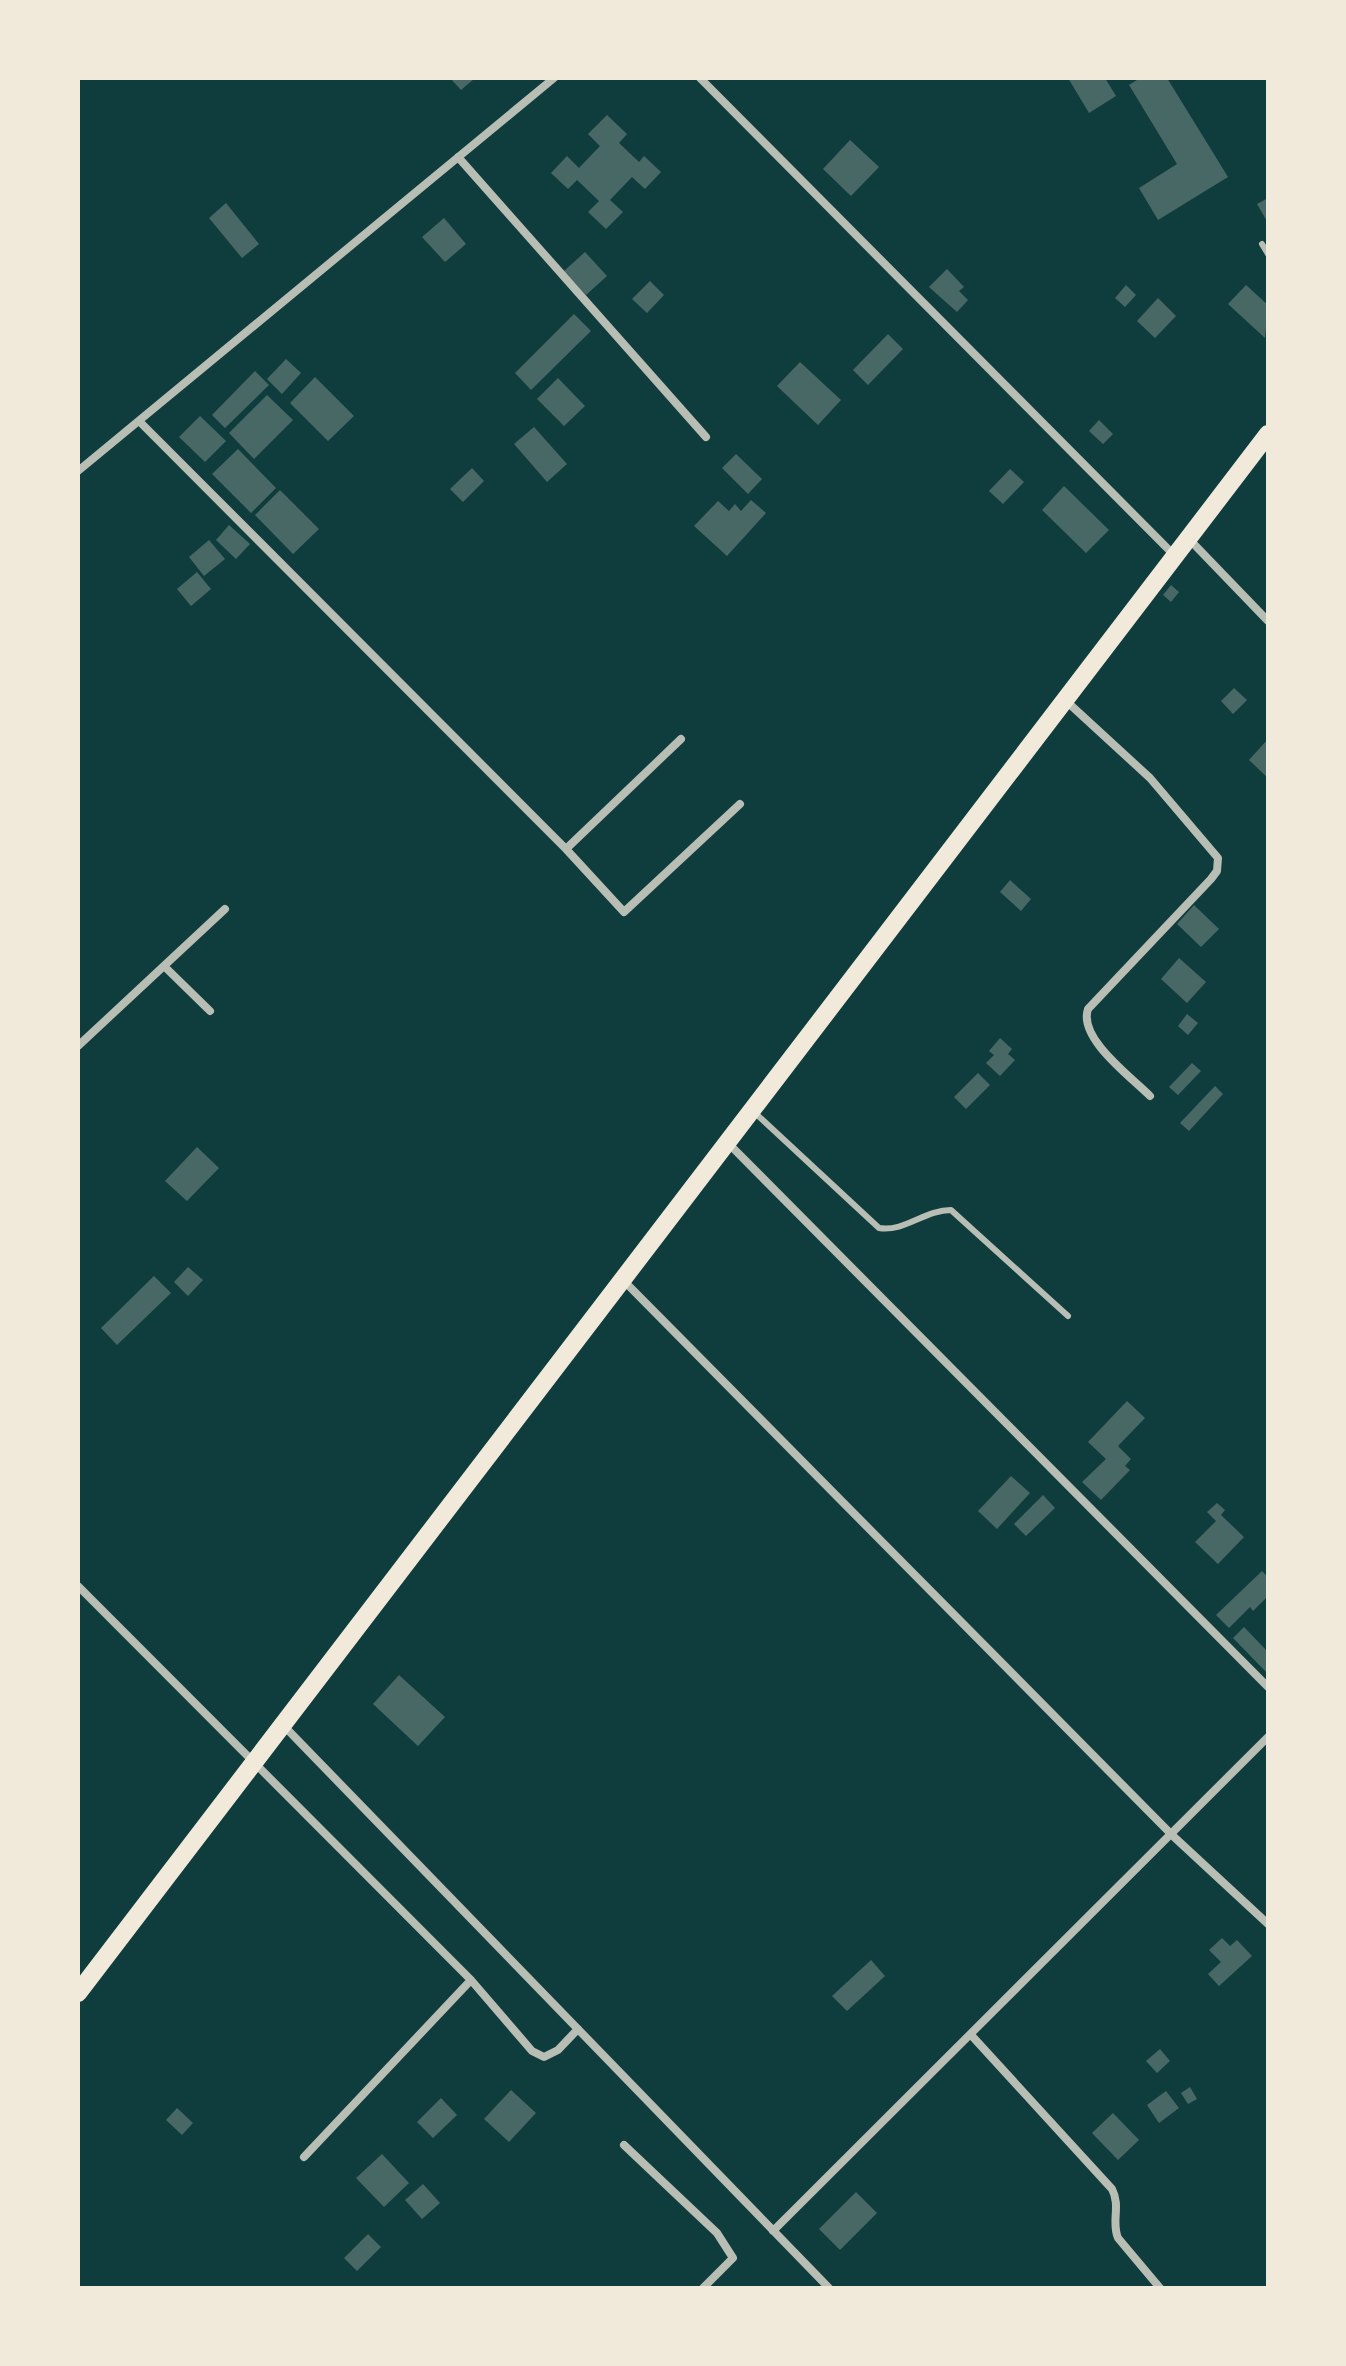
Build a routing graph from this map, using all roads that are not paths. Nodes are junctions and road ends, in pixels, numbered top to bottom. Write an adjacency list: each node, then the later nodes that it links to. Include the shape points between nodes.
1 (554, 78): 3 (street)
2 (700, 78): 11 (street)
3 (458, 157): 6 (street); 8 (street)
4 (1262, 244): 5 (lane)
5 (1268, 254)
6 (139, 421): 9 (street); 16 (street)
7 (1268, 434): 10 (highway)
8 (706, 437)
9 (78, 471)
10 (1187, 537): 11 (highway); 12 (street)
11 (1174, 555): 13 (highway)
12 (1268, 621)
13 (1064, 699): 21 (street, via 1150,778 1218,858 1211,879 1085,1018 1091,1037); 22 (highway)
14 (681, 739): 16 (street)
15 (740, 804): 16 (street, via 624,912)
16 (566, 849)
17 (225, 909): 18 (street)
18 (164, 966): 19 (street); 20 (street)
19 (210, 1011)
20 (78, 1046)
21 (1150, 1096)
22 (752, 1109): 23 (highway); 25 (lane, via 879,1228 889,1230 933,1210 951,1210)
23 (727, 1142): 24 (highway); 27 (street)
24 (622, 1279): 28 (highway); 31 (street)
25 (1068, 1316)
26 (78, 1586): 30 (street)
27 (1268, 1687)
28 (283, 1725): 30 (highway); 35 (street)
29 (1268, 1737): 31 (street)
30 (256, 1761): 33 (street); 34 (highway)
31 (1173, 1836): 32 (street); 36 (street)
32 (1268, 1924)
33 (471, 1980): 35 (street, via 532,2051 544,2057); 38 (street)
34 (78, 1993)
35 (578, 2029): 39 (street)
36 (972, 2036): 39 (street); 42 (street, via 1112,2189 1118,2238)
37 (624, 2145): 40 (street, via 717,2233 733,2258)
38 (304, 2157)
39 (773, 2231): 41 (street)
40 (703, 2288)
41 (829, 2288)
42 (1160, 2288)

